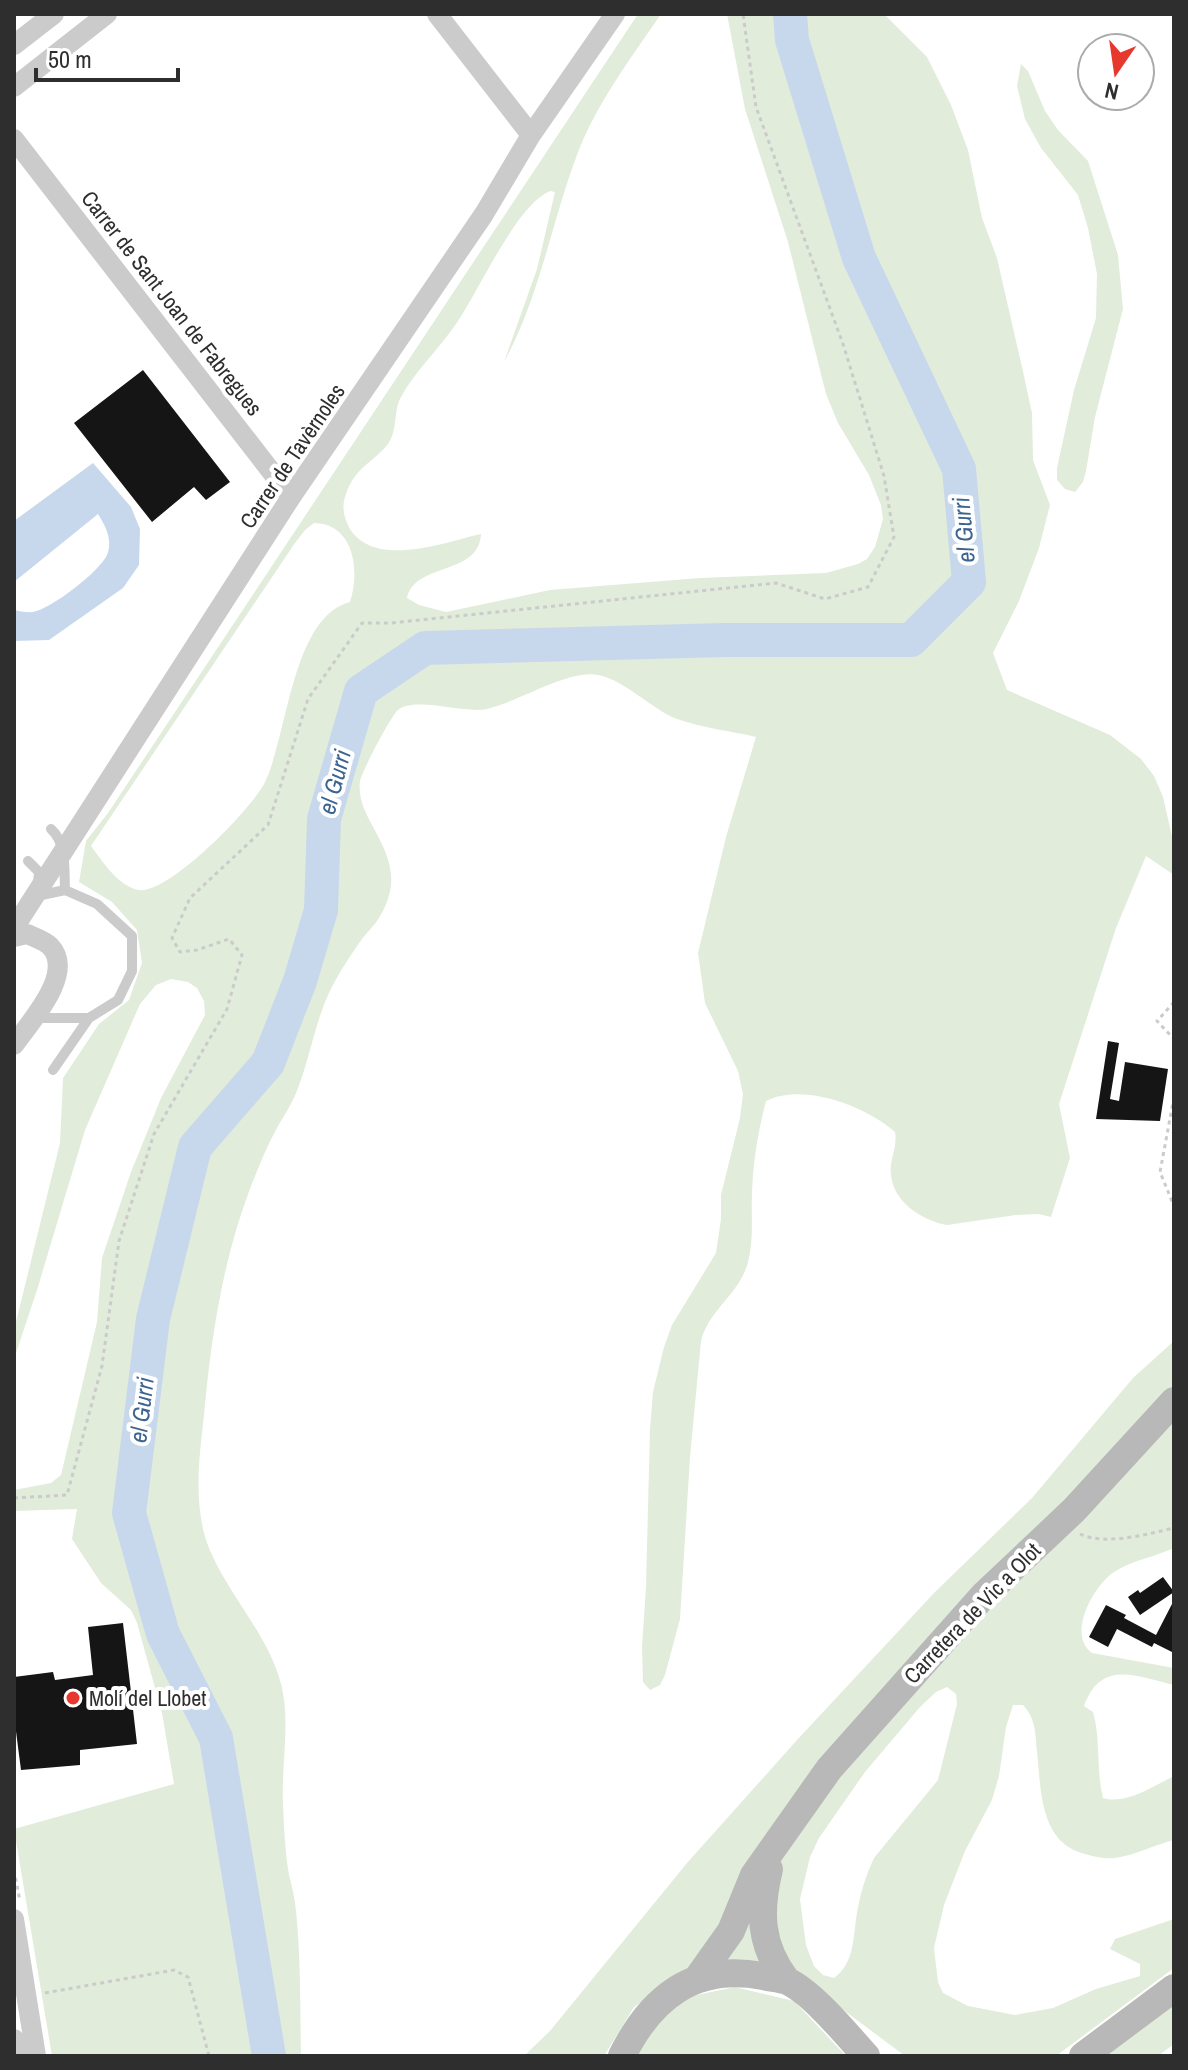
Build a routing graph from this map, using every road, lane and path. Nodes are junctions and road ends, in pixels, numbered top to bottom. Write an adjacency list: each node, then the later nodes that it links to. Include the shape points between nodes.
1 (54, 14): 6 (street)
2 (107, 14): 7 (street)
3 (437, 14): 8 (street)
4 (615, 14): 8 (street, Carrer de Tavèrnoles)
5 (743, 14): 26 (path, via 756,107 843,344 884,476 894,537 868,587 825,599 776,583 362,623 308,699 268,825 190,898 172,938 180,952 229,939 242,955 227,1009 154,1134 119,1241 102,1366 67,1495)
6 (14, 45)
7 (14, 87)
8 (531, 135): 10 (street, Carrer de Tavèrnoles, via 484,214)
9 (14, 139): 10 (street, Carrer de Sant Joan de Fabregues)
10 (291, 497): 12 (street, Carrer de Tavèrnoles)
11 (51, 829): 12 (lane, via 59,835)
12 (63, 855): 14 (lane); 15 (street, Carrer de Tavèrnoles)
13 (28, 861): 15 (lane, via 39,872)
14 (65, 890): 15 (lane); 19 (lane, via 97,904 132,936 132,971 118,1000)
15 (37, 896): 16 (street, Carrer de Tavèrnoles)
16 (18, 927): 18 (street, Carrer de Tavèrnoles, via 49,945 57,959 58,978)
17 (1174, 1002): 20 (path, via 1157,1021)
18 (33, 1018): 19 (lane); 21 (street, Carrer de Tavèrnoles)
19 (89, 1018): 22 (lane)
20 (1174, 1039)
21 (14, 1045)
22 (53, 1070)
23 (1174, 1097): 24 (path, via 1160,1172)
24 (1174, 1206)
25 (1174, 1401): 27 (street, Carretera de Vic a Olot)
26 (14, 1498)
27 (1059, 1524): 28 (path, via 1087,1537 1126,1538); 29 (street, Carretera de Vic a Olot, via 983,1596 829,1769)
28 (1174, 1528)
29 (781, 1834): 32 (street, Carretera de Vic a Olot, via 754,1875 731,1931); 33 (street, Carretera de Vic a Olot, via 761,1921 775,1965)
30 (14, 1870): 31 (path)
31 (17, 1910): 38 (street)
32 (699, 1976): 33 (street, via 745,1973); 40 (street, via 659,2001)
33 (787, 1981): 41 (street, via 823,2009)
34 (1174, 1988): 42 (street)
35 (36, 1994): 39 (path, via 174,1970 188,1977)
36 (14, 2039): 37 (street)
37 (17, 2056)
38 (36, 2056)
39 (209, 2056)
40 (622, 2056)
41 (866, 2056)
42 (1083, 2056)

